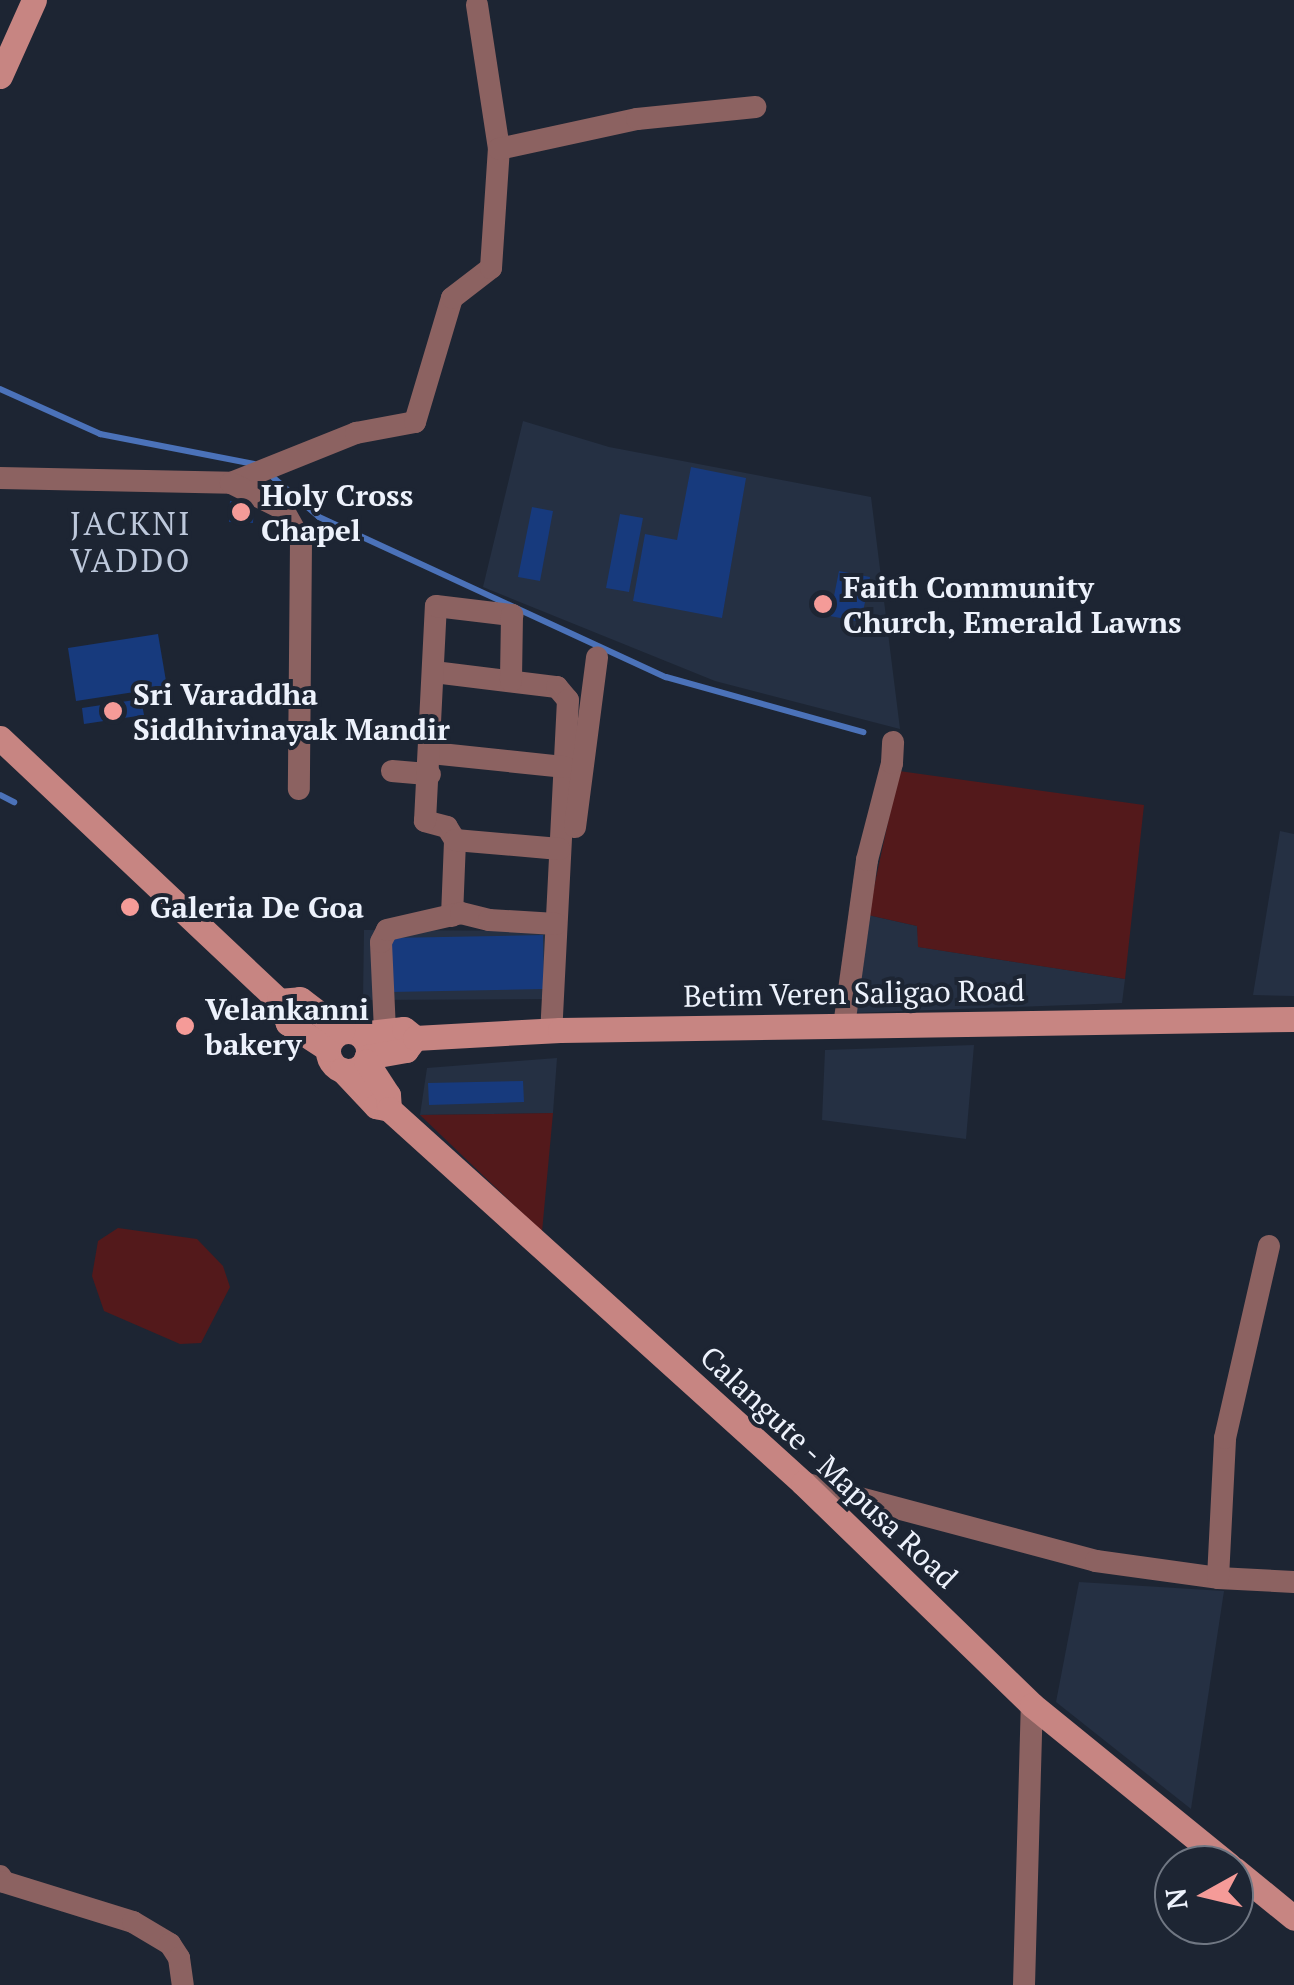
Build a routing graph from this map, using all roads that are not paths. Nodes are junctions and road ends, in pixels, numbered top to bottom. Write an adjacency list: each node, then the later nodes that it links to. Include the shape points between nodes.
1 (34, 0): 3 (main road)
2 (477, 5): 5 (street)
3 (0, 76)
4 (755, 107): 5 (street, via 638,119)
5 (499, 150): 7 (street, via 491,268 452,298 415,422 356,434)
6 (0, 478): 7 (street)
7 (231, 483): 16 (street, via 283,509 302,540)
8 (597, 657): 23 (street)
9 (434, 672): 10 (street); 10 (street, via 436,606 504,611 515,622); 13 (street)
10 (511, 681): 14 (street, via 564,692)
11 (0, 738): 24 (main road, Calangute - Mapusa Road, via 279,1001 288,1023)
12 (892, 742): 22 (street)
13 (431, 764): 14 (street); 15 (street); 17 (street, via 424,821 447,828)
14 (564, 766): 18 (street)
15 (392, 770)
16 (299, 789)
17 (455, 840): 18 (street); 19 (street)
18 (560, 849): 20 (street)
19 (452, 916): 20 (street); 24 (street, via 382,936)
20 (556, 924): 23 (street)
21 (1294, 1019): 22 (main road, Betim Veren Saligao Road)
22 (844, 1026): 23 (main road, Betim Veren Saligao Road)
23 (556, 1030): 24 (main road, Betim Veren Saligao Road, via 415,1038 406,1050)
24 (356, 1048): 26 (main road, Calangute - Mapusa Road, via 388,1095 389,1110)
25 (1269, 1246): 27 (street, via 1226,1438)
26 (803, 1483): 27 (street, via 1096,1561); 29 (main road, Calangute - Mapusa Road)
27 (1218, 1578): 28 (street)
28 (1294, 1582)
29 (1032, 1705): 30 (main road, Calangute - Mapusa Road); 35 (street)
30 (1205, 1845)
31 (0, 1876): 34 (street, via 133,1922 170,1944)
32 (1254, 1885): 33 (main road, Calangute - Mapusa Road)
33 (1294, 1918)
34 (183, 1985)
35 (1024, 1985)

